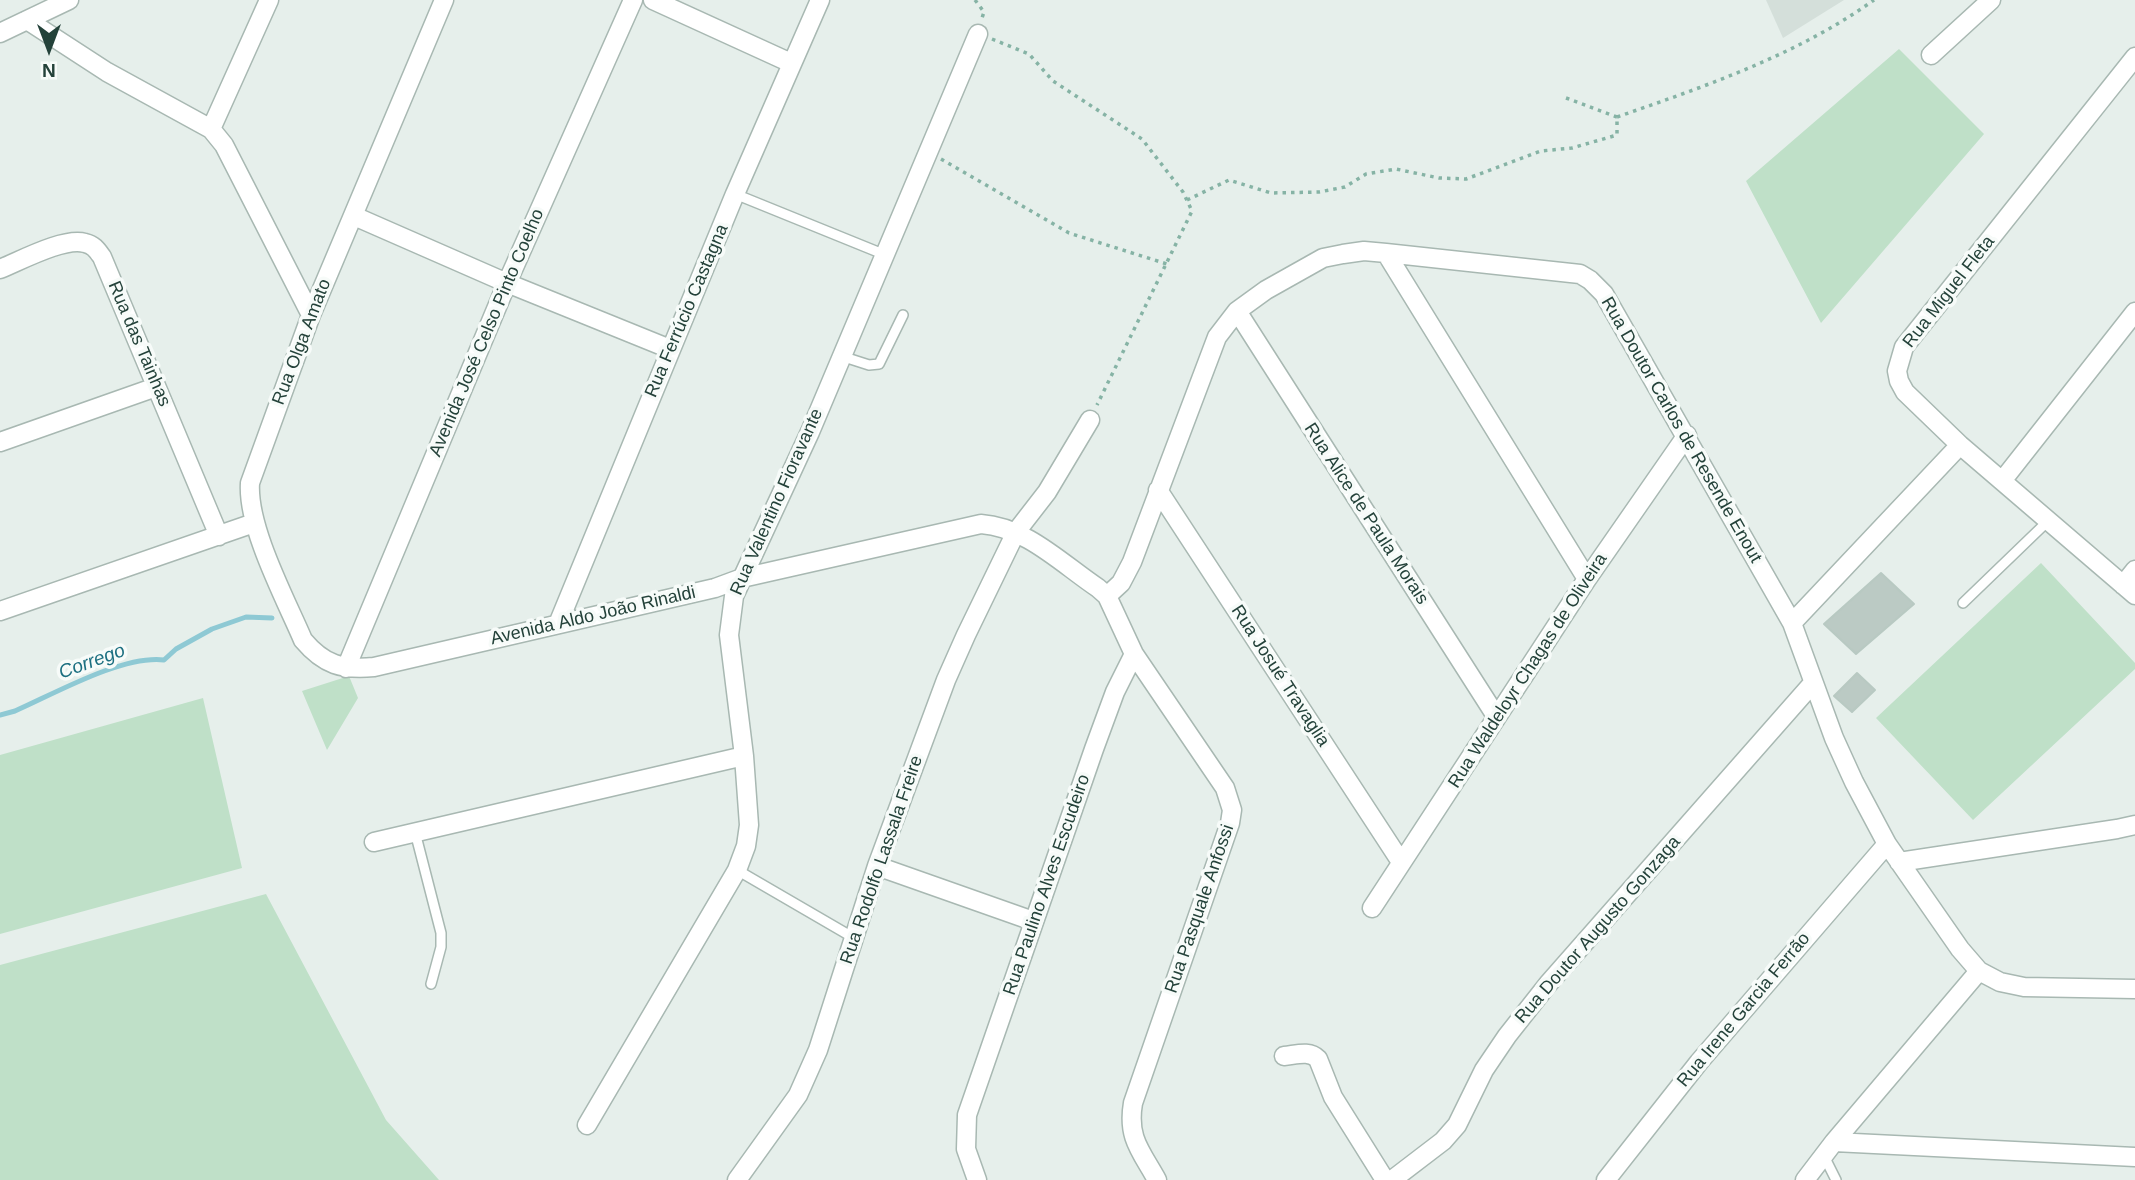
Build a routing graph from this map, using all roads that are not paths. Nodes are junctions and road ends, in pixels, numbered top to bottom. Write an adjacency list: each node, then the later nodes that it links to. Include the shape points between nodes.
1 (69, 0): 8 (street)
2 (269, 0): 14 (street)
3 (444, 0): 16 (street, Rua Olga Amato)
4 (633, 0): 20 (street, Avenida José Celso Pinto Coelho)
5 (653, 0): 13 (street)
6 (820, 0): 13 (street, Rua Ferrúcio Castagna)
7 (1991, 0): 11 (street)
8 (27, 20): 9 (street); 14 (street, via 107,72)
9 (0, 33)
10 (978, 34): 18 (street, Rua Valentino Fioravante)
11 (1931, 55)
12 (2135, 57): 31 (street, Rua Miguel Fleta, via 1904,347 1897,371 1905,392)
13 (791, 62): 15 (street, Rua Ferrúcio Castagna)
14 (211, 129): 23 (street, via 224,145)
15 (735, 194): 18 (lane); 25 (street, Rua Ferrúcio Castagna)
16 (354, 216): 20 (street); 23 (street, Rua Olga Amato)
17 (1386, 253): 21 (street, Rua Doutor Carlos de Resende Enout, via 1364,251 1323,258); 29 (street, Rua Doutor Carlos de Resende Enout, via 1568,271 1590,280 1604,294); 40 (street)
18 (883, 254): 26 (street, Rua Valentino Fioravante)
19 (0, 270): 27 (street, Rua das Tainhas, via 65,244 95,247)
20 (507, 283): 25 (street); 48 (street, Avenida José Celso Pinto Coelho)
21 (1237, 311): 33 (street, Rua Doutor Carlos de Resende Enout, via 1217,337); 50 (street, Rua Alice de Paula Morais)
22 (2135, 312): 32 (street)
23 (311, 315): 35 (street, Rua Olga Amato, via 254,467 249,499)
24 (903, 315): 26 (lane, via 879,364)
25 (670, 349): 46 (street, Rua Ferrúcio Castagna)
26 (841, 356): 39 (street, Rua Valentino Fioravante)
27 (156, 387): 30 (street); 37 (street, Rua das Tainhas)
28 (1090, 420): 36 (street, Rua Rodolfo Lassala Freire, via 1047,492)
29 (1687, 435): 40 (street, Rua Waldeloyr Chagas de Oliveira); 45 (street, Rua Doutor Carlos de Resende Enout)
30 (0, 442)
31 (1960, 445): 32 (street, Rua Miguel Fleta); 45 (street)
32 (2002, 481): 34 (street, Rua Miguel Fleta)
33 (1158, 490): 42 (street, Rua Doutor Carlos de Resende Enout, via 1125,577); 56 (street, Rua Josué Travaglia)
34 (2048, 520): 41 (street, Rua Miguel Fleta); 43 (lane)
35 (254, 523): 37 (street); 48 (street, Rua Olga Amato, via 303,640 327,662)
36 (1016, 532): 39 (street, Avenida Aldo João Rinaldi, via 996,525 962,527); 42 (street, Avenida Aldo João Rinaldi); 58 (street, Rua Rodolfo Lassala Freire, via 946,680)
37 (219, 536): 44 (street)
38 (2135, 570): 41 (street)
39 (742, 579): 46 (street, Avenida Aldo João Rinaldi); 51 (street, Rua Valentino Fioravante, via 734,596 729,635)
40 (1587, 579): 50 (street, Rua Waldeloyr Chagas de Oliveira)
41 (2129, 590)
42 (1107, 596): 47 (street)
43 (1963, 603)
44 (0, 611)
45 (1792, 623): 49 (street, Rua Doutor Carlos de Resende Enout)
46 (558, 624): 48 (street, Avenida Aldo João Rinaldi, via 396,663)
47 (1134, 654): 61 (street, Rua Paulino Alves Escudeiro, via 1115,692); 72 (street, Rua Pasquale Anfossi, via 1225,788 1232,810 1133,1103 1133,1138)
48 (346, 668)
49 (1813, 683): 55 (street, Rua Doutor Carlos de Resende Enout, via 1854,782); 74 (street, Rua Doutor Augusto Gonzaga, via 1548,984 1484,1070 1450,1133)
50 (1496, 716): 56 (street, Rua Waldeloyr Chagas de Oliveira)
51 (744, 757): 53 (street); 59 (street, Rua Valentino Fioravante, via 749,825)
52 (2135, 825): 57 (street)
53 (415, 832): 54 (street); 64 (lane, via 441,933)
54 (374, 842)
55 (1887, 844): 57 (street, Rua Doutor Carlos de Resende Enout); 75 (street, Rua Irene Garcia Ferrão, via 1699,1062)
56 (1401, 862): 60 (street, Rua Waldeloyr Chagas de Oliveira)
57 (1899, 862): 63 (street, Rua Doutor Carlos de Resende Enout)
58 (877, 866): 61 (street); 62 (street, Rua Rodolfo Lassala Freire)
59 (737, 870): 62 (lane); 67 (street, Rua Valentino Fioravante)
60 (1372, 908)
61 (1033, 921): 71 (street, Rua Paulino Alves Escudeiro, via 967,1115 967,1149)
62 (854, 938): 70 (street, Rua Rodolfo Lassala Freire, via 818,1050 797,1095)
63 (1979, 971): 65 (street, Rua Doutor Carlos de Resende Enout, via 2024,987); 68 (street)
64 (431, 984)
65 (2135, 989)
66 (1284, 1056): 73 (street, via 1306,1054 1318,1059 1333,1097)
67 (587, 1125)
68 (1829, 1149): 69 (street); 76 (street); 77 (lane)
69 (2135, 1157)
70 (737, 1180)
71 (977, 1180)
72 (1157, 1180)
73 (1385, 1180)
74 (1392, 1180)
75 (1606, 1180)
76 (1805, 1180)
77 (1836, 1180)

